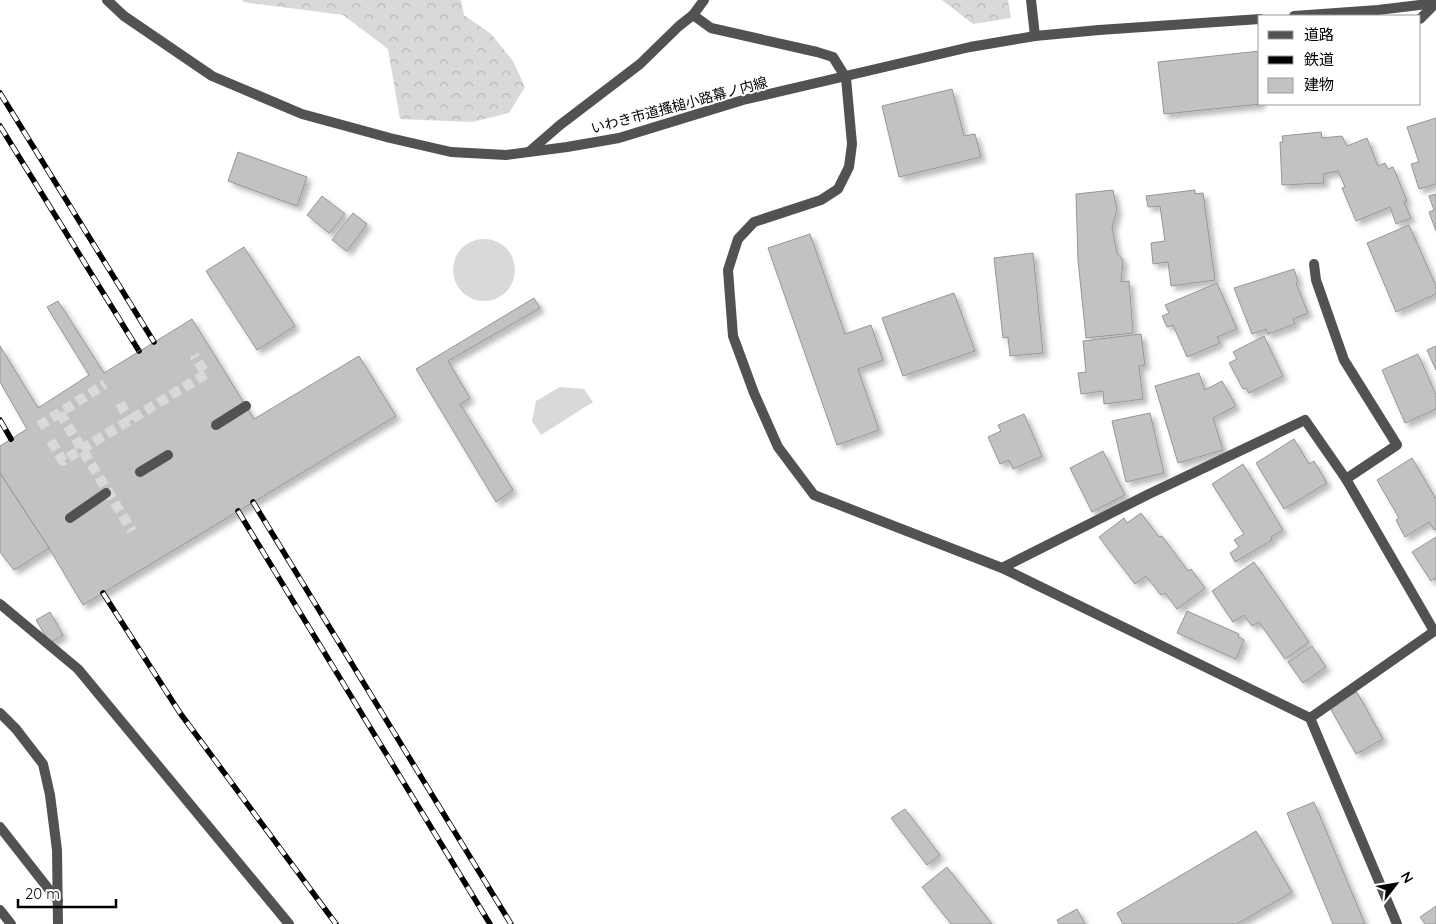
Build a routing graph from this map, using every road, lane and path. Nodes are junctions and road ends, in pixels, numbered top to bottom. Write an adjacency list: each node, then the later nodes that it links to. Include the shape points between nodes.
1 (107, 0): 11 (street, いわき市道搔槌小路幕ノ内線, via 124,16 212,76 302,114 452,152 506,155)
2 (704, 0): 5 (street)
3 (1031, 0): 9 (street)
4 (1436, 3): 6 (street); 7 (street)
5 (693, 15): 10 (street, via 711,28 833,57); 11 (street, via 640,64)
6 (1308, 15)
7 (1421, 18)
8 (1258, 19): 9 (street, いわき市道搔槌小路幕ノ内線)
9 (1035, 36): 10 (street, いわき市道搔槌小路幕ノ内線, via 970,47)
10 (846, 78): 11 (street, いわき市道搔槌小路幕ノ内線, via 743,100 619,138); 20 (street, via 852,144 849,167 838,189 821,200 754,222 738,239 728,270 733,336 778,447 814,495)
11 (530, 151)
12 (1314, 264): 17 (street, via 1316,280 1344,360 1397,445)
13 (246, 406): 14 (street)
14 (216, 425)
15 (168, 455): 16 (street)
16 (140, 472)
17 (1346, 479): 20 (street, via 1305,420); 22 (street)
18 (106, 493): 19 (street)
19 (70, 518)
20 (1002, 568): 24 (street)
21 (0, 604): 30 (street, via 78,669)
22 (1435, 631): 24 (street)
23 (0, 713): 26 (street, via 43,764 57,850)
24 (1310, 718): 31 (street)
25 (0, 827): 26 (street)
26 (58, 900): 29 (street)
27 (0, 910): 28 (street)
28 (12, 924)
29 (58, 924)
30 (289, 924)
31 (1397, 924)

